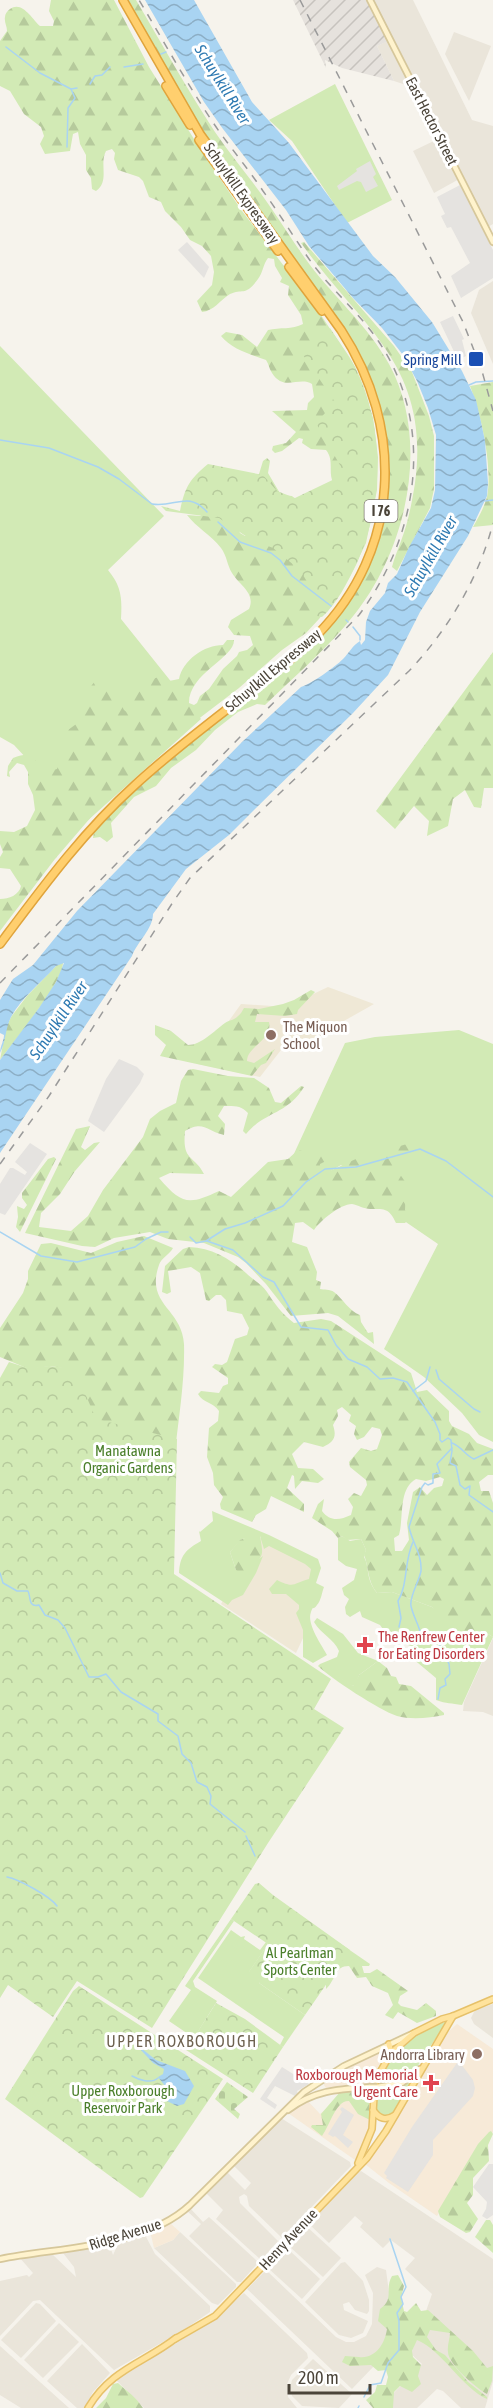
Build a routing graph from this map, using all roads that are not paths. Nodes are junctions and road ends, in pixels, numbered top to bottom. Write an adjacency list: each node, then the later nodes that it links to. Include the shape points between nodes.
1 (118, 0): 5 (highway, Schuylkill Expressway / I 76, via 204,147 354,358 379,430 380,496 362,563 322,625 117,796 66,852)
2 (123, 0): 6 (highway, Schuylkill Expressway / I 76, via 200,134 358,358 380,417 384,492 378,530 366,563 352,591 324,628 116,803 71,852)
3 (371, 1): 4 (main road, East Hector Street)
4 (493, 242)
5 (0, 939)
6 (0, 944)
7 (493, 1999): 8 (main road, Ridge Avenue)
8 (453, 2016): 9 (main road, Ridge Avenue); 12 (main road, Ridge Avenue)
9 (414, 2032): 10 (main road, Ridge Avenue); 11 (main road, Henry Avenue)
10 (389, 2044): 11 (main road); 14 (main road, Ridge Avenue, via 327,2076)
11 (391, 2053): 13 (main road, Henry Avenue, via 377,2076)
12 (424, 2064): 14 (main road, Ridge Avenue, bridge, via 398,2084 320,2092); 15 (main road, Henry Avenue)
13 (372, 2109): 15 (main road, via 384,2119); 16 (main road, Henry Avenue, via 371,2134)
14 (281, 2115): 17 (main road, Ridge Avenue, via 172,2219 81,2248)
15 (396, 2115): 16 (main road, Henry Avenue)
16 (358, 2165): 18 (main road, Henry Avenue, via 218,2311 115,2375)
17 (0, 2259)
18 (88, 2408)

